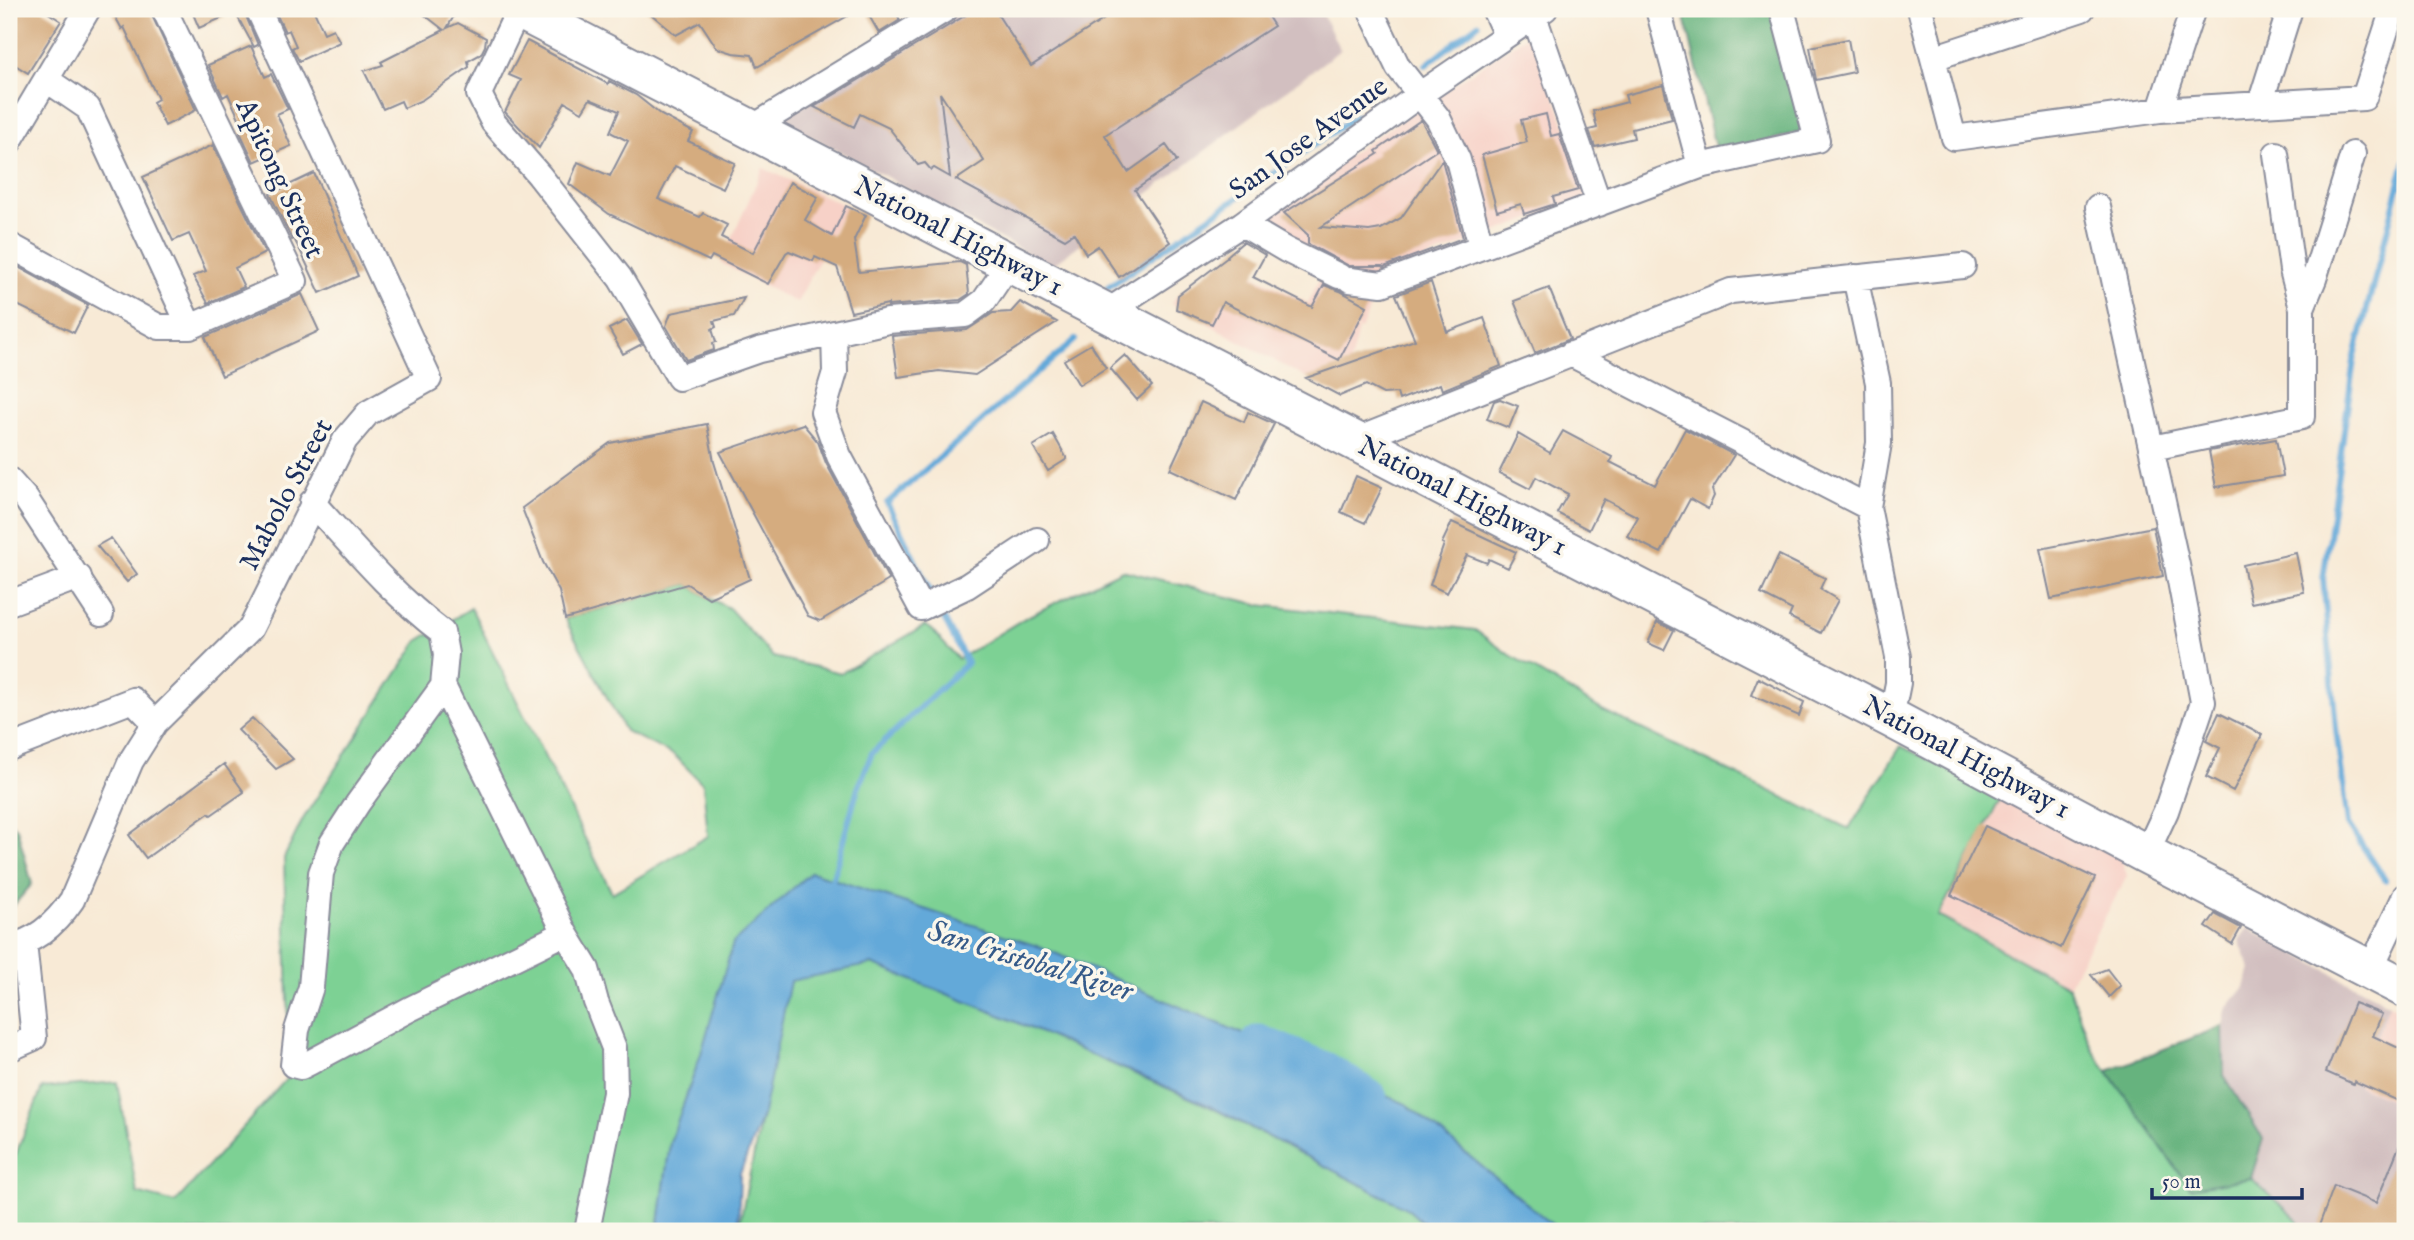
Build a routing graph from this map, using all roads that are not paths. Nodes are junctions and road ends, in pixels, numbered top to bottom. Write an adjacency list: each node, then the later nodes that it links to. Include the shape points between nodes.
1 (88, 9): 18 (street)
2 (164, 9): 37 (street, Apitong Street, via 295,281)
3 (258, 9): 44 (street, Mabolo Street, via 429,379 368,413 345,440)
4 (519, 9): 22 (highway, National Highway 1); 38 (street, via 479,94 492,122 620,278 678,378 759,350)
5 (946, 9): 22 (street)
6 (1370, 9): 19 (street, via 1398,67)
7 (1494, 9): 16 (street)
8 (1658, 9): 26 (street)
9 (1782, 9): 26 (street, via 1817,140)
10 (1920, 9): 17 (street)
11 (2082, 9): 17 (street)
12 (2193, 9): 21 (street)
13 (2290, 9): 20 (street)
14 (2393, 9): 20 (street, via 2364,98)
15 (1540, 13): 16 (street, San Jose Avenue); 27 (street)
16 (1506, 35): 19 (street, San Jose Avenue)
17 (1933, 58): 21 (street, via 1954,138)
18 (47, 80): 23 (street); 37 (street, via 88,107)
19 (1419, 95): 29 (street, San Jose Avenue); 31 (street, via 1438,118 1458,160)
20 (2260, 104): 21 (street)
21 (2160, 110)
22 (750, 129): 32 (highway, National Highway 1)
23 (10, 139)
24 (2276, 154): 35 (street, via 2292,270)
25 (2353, 154): 35 (street)
26 (1700, 166): 27 (street)
27 (1599, 204): 31 (street)
28 (2098, 207): 41 (street)
29 (1242, 224): 31 (street, via 1345,278 1382,284); 36 (street, San Jose Avenue)
30 (9, 245): 37 (street, Apitong Street, via 159,327)
31 (1481, 246)
32 (1009, 264): 36 (highway, National Highway 1); 38 (street, via 984,301 965,315 888,321)
33 (1963, 266): 34 (street)
34 (1855, 277): 39 (street, via 1731,291); 45 (street, via 1878,383 1879,443)
35 (2302, 308): 41 (street, via 2302,417)
36 (1105, 313): 40 (highway, National Highway 1)
37 (190, 327)
38 (834, 333): 46 (street, via 835,372 823,412 839,456 921,608 967,586)
39 (1571, 354): 40 (street); 45 (street)
40 (1353, 441): 51 (highway, National Highway 1)
41 (2152, 448): 54 (street, via 2203,702 2166,811)
42 (9, 480): 43 (street)
43 (17, 501): 47 (street)
44 (312, 502): 50 (street, via 360,555 442,632 446,653); 52 (street, Mabolo Street, via 251,628)
45 (1868, 507): 51 (street, via 1898,657)
46 (1037, 540)
47 (79, 577): 48 (street); 49 (street)
48 (9, 603)
49 (101, 614)
50 (443, 686): 56 (street); 56 (street, via 332,843 321,873 311,987 297,1030 293,1065 311,1062)
51 (1891, 718): 54 (highway, National Highway 1)
52 (155, 723): 53 (street, via 133,700); 57 (street, Mabolo Street, via 131,761 72,900 58,919)
53 (9, 748)
54 (2146, 854): 58 (highway, National Highway 1)
55 (2405, 896): 58 (street)
56 (565, 933): 61 (street, via 587,969 614,1048 615,1093)
57 (17, 945): 60 (street, via 34,1038)
58 (2370, 970): 59 (highway, National Highway 1)
59 (2405, 988)
60 (9, 1049)
61 (587, 1231)

